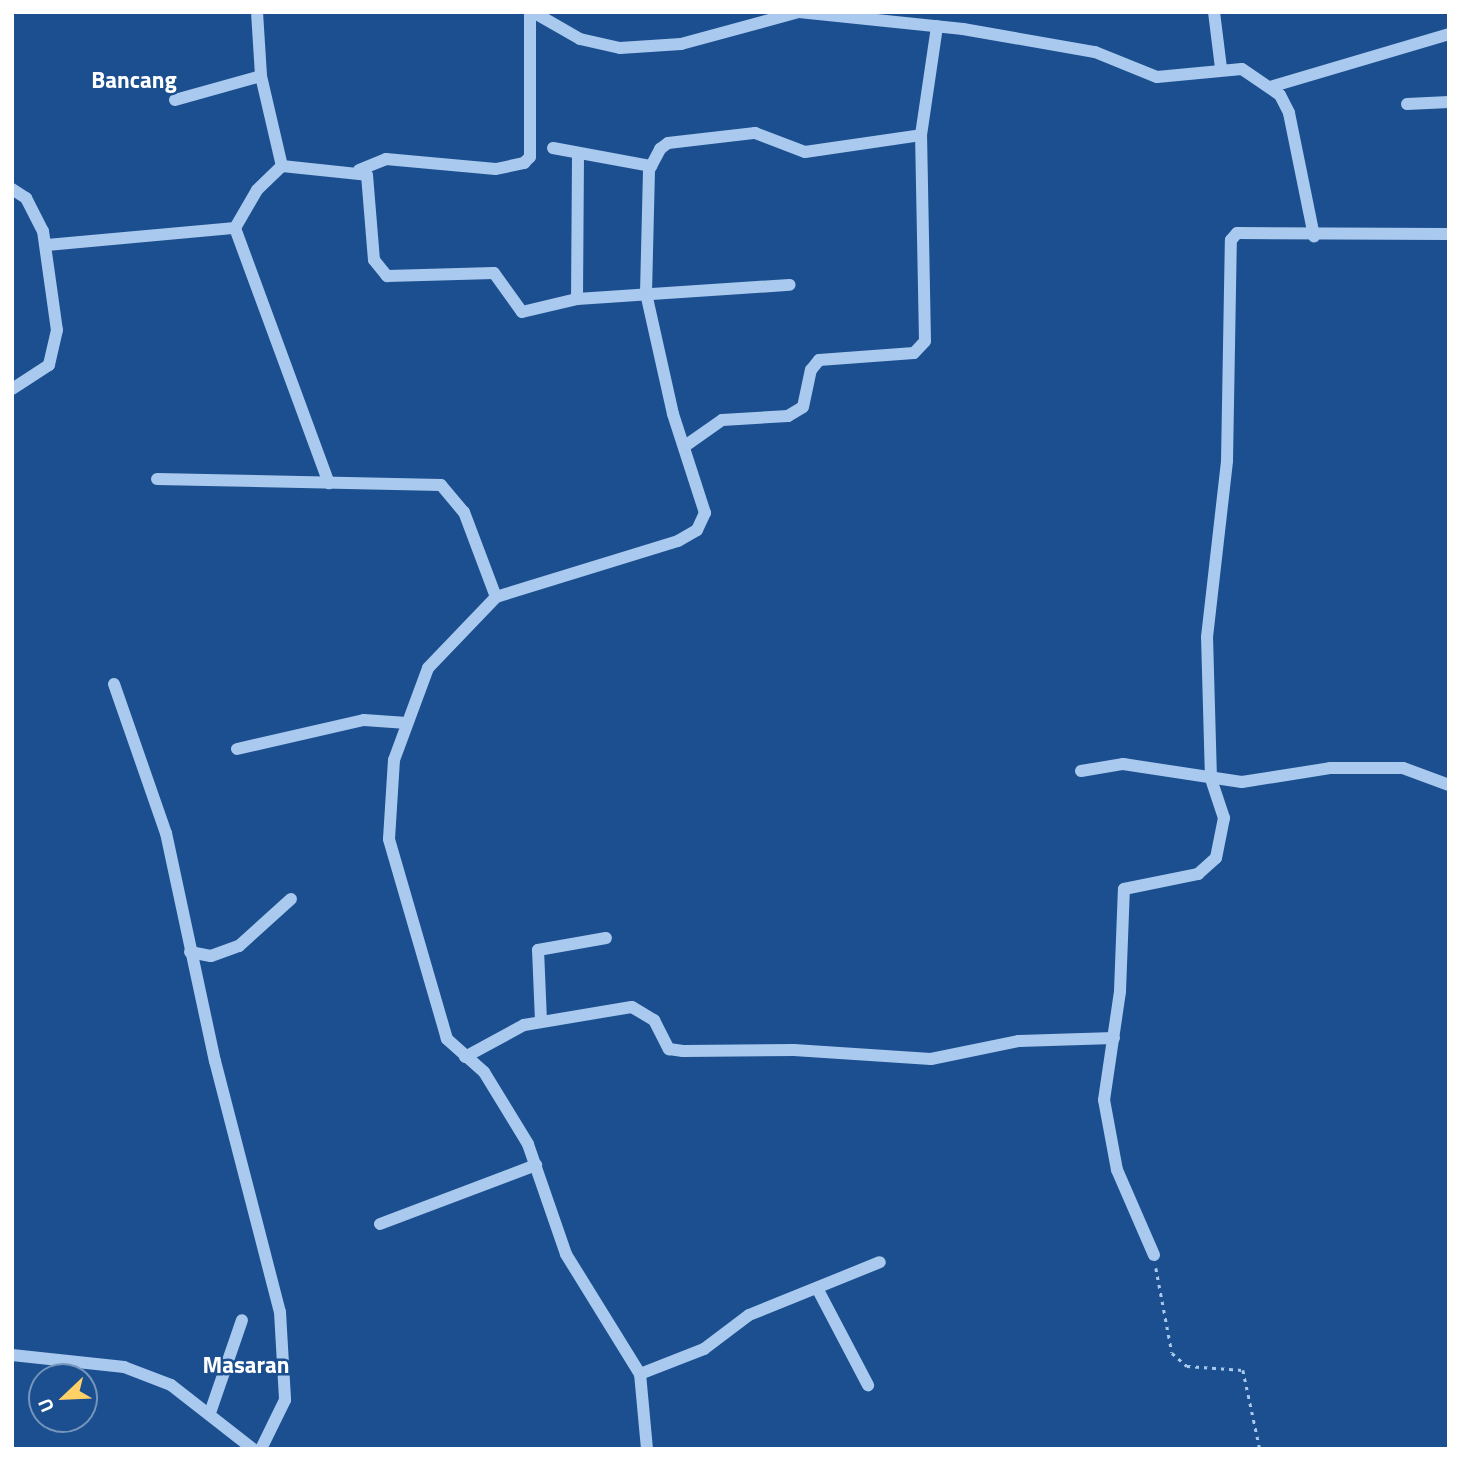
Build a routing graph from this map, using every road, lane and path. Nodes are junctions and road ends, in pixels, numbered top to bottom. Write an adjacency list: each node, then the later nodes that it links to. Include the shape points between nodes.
1 (257, 12): 7 (street)
2 (532, 12): 4 (street, via 580,39 620,48 681,44 799,12); 17 (street, via 530,157 524,163 496,169 386,159)
3 (1214, 12): 6 (street)
4 (937, 26): 6 (street, via 1095,52 1157,77); 12 (street)
5 (1449, 34): 8 (street)
6 (1221, 68): 8 (street, via 1242,69)
7 (261, 76): 9 (street); 15 (street)
8 (1270, 87): 21 (street, via 1289,113)
9 (175, 100)
10 (1449, 102): 11 (street)
11 (1407, 104)
12 (921, 135): 16 (street, via 805,152 755,132 737,134 668,143); 27 (street, via 925,341 914,354 819,360 811,370 803,407 788,416 722,420)
13 (553, 148): 14 (street)
14 (579, 153): 16 (street); 25 (street)
15 (282, 166): 17 (street); 19 (street, via 257,190)
16 (651, 166): 24 (street)
17 (359, 170): 25 (street, via 371,181 374,260 387,276 494,273 522,312)
18 (12, 188): 22 (street, via 26,198)
19 (235, 228): 22 (street); 29 (street)
20 (1449, 233): 21 (street)
21 (1314, 236): 35 (street, via 1237,233 1231,240 1227,461 1207,637)
22 (47, 245): 26 (street, via 54,351 34,379)
23 (790, 285): 24 (street)
24 (646, 293): 25 (street); 27 (street)
25 (577, 299)
26 (12, 389)
27 (685, 446): 30 (street, via 705,513 697,530 634,559)
28 (157, 479): 29 (street)
29 (329, 483): 30 (street, via 440,485 464,512)
30 (496, 597): 32 (street, via 428,668)
31 (114, 684): 39 (street, via 166,833)
32 (407, 723): 33 (street, via 350,722); 42 (street, via 388,793 389,839 447,1039)
33 (237, 749)
34 (1081, 771): 35 (street, via 1123,764)
35 (1211, 779): 36 (street, via 1242,782 1330,768 1404,768); 41 (street, via 1224,818 1216,858 1186,879 1124,889)
36 (1449, 785)
37 (291, 900): 39 (street, via 239,946 211,956)
38 (607, 938): 40 (street, via 538,950)
39 (190, 952): 54 (street, via 280,1312 285,1399)
40 (541, 1021): 41 (street, via 632,1007 653,1020 670,1049 931,1059 1019,1041); 42 (street)
41 (1114, 1038): 45 (street, via 1104,1100 1117,1170)
42 (465, 1056): 43 (street, via 509,1107)
43 (536, 1165): 44 (street); 50 (street, via 566,1254)
44 (380, 1224)
45 (1154, 1255): 56 (path, via 1172,1353 1187,1366 1243,1370)
46 (880, 1262): 47 (street)
47 (817, 1288): 50 (street, via 741,1319 704,1349); 51 (street)
48 (242, 1320): 52 (street)
49 (12, 1355): 52 (street, via 124,1367 171,1385)
50 (640, 1374): 55 (street, via 648,1403)
51 (868, 1385)
52 (211, 1410): 53 (street)
53 (253, 1449)
54 (261, 1449)
55 (647, 1449)
56 (1260, 1449)

